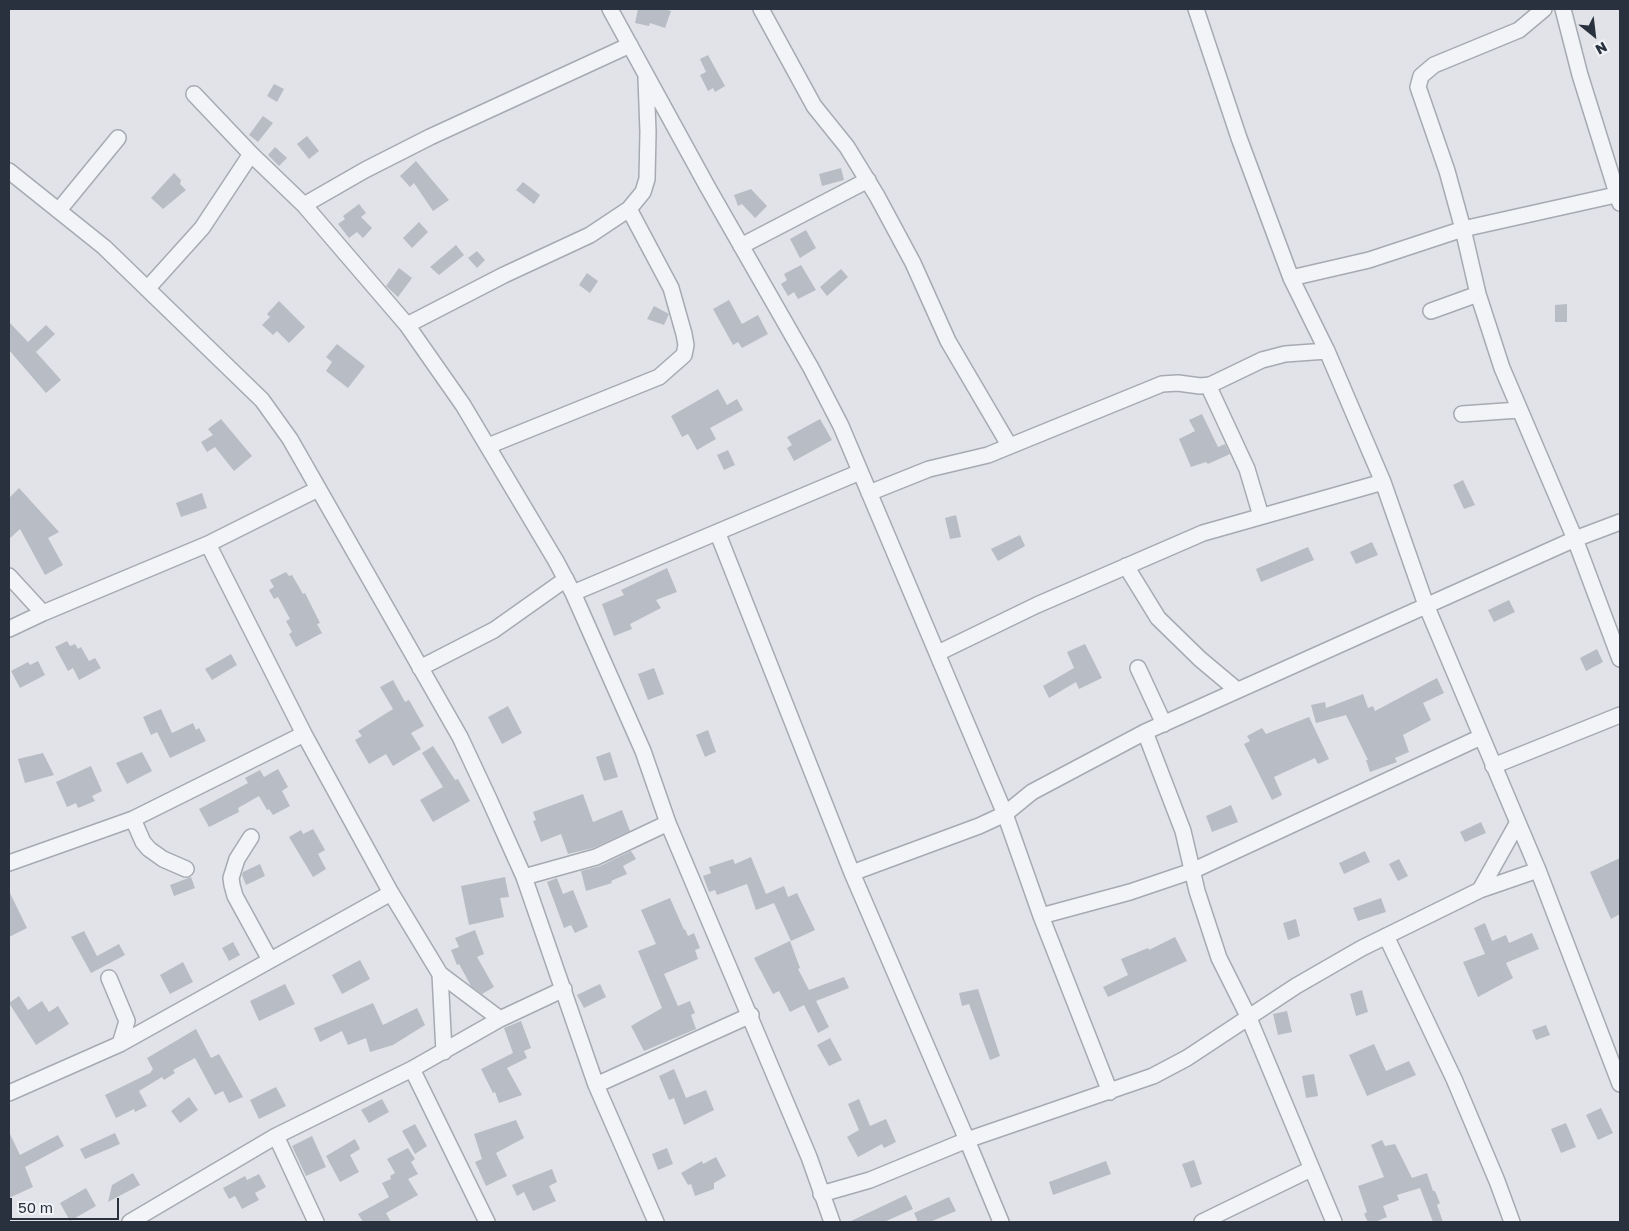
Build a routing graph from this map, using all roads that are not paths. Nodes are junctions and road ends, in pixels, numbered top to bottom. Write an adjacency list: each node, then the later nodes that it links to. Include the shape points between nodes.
1 (610, 9): 6 (street)
2 (761, 9): 12 (street, via 814,106)
3 (1196, 9): 19 (street)
4 (1544, 9): 17 (street, via 1519,30 1434,65 1418,81)
5 (1563, 9): 13 (street, via 1580,75)
6 (630, 44): 7 (street); 14 (street, via 430,137)
7 (645, 72): 15 (street, via 647,179 643,192); 18 (street)
8 (194, 94): 10 (street)
9 (118, 138): 16 (street)
10 (251, 154): 14 (street); 20 (street, via 202,228)
11 (9, 171): 16 (street)
12 (868, 180): 18 (street); 29 (street, via 951,346)
13 (1619, 197): 17 (street)
14 (304, 205): 23 (street)
15 (629, 209): 23 (street, via 590,235); 28 (street, via 671,288 684,334 684,355 659,377)
16 (59, 210): 20 (street, via 104,247)
17 (1463, 229): 19 (street, via 1369,260); 21 (street)
18 (741, 246): 30 (street, via 824,391)
19 (1291, 278): 24 (street)
20 (147, 289): 32 (street, via 262,400 290,439)
21 (1478, 294): 22 (street); 26 (street)
22 (1431, 311)
23 (407, 325): 28 (street)
24 (1327, 351): 25 (street, via 1285,354 1262,360); 31 (street)
25 (1208, 385): 29 (street, via 1162,384); 34 (street, via 1247,469)
26 (1519, 410): 27 (street); 37 (street)
27 (1462, 414)
28 (488, 446): 41 (street)
29 (1010, 446): 33 (street, via 988,455 929,469)
30 (860, 472): 33 (street); 36 (street)
31 (1383, 482): 34 (street); 43 (street)
32 (318, 489): 38 (street); 48 (street)
33 (869, 493): 46 (street)
34 (1261, 516): 39 (street, via 1203,533)
35 (1620, 522): 37 (street)
36 (718, 534): 42 (street); 66 (street)
37 (1575, 540): 43 (street); 47 (street)
38 (208, 544): 44 (street); 54 (street)
39 (1126, 566): 46 (street); 50 (street, via 1158,618)
40 (9, 576): 44 (street)
41 (566, 579): 42 (street); 48 (street, via 494,630)
42 (573, 593): 59 (street, via 642,751)
43 (1426, 605): 50 (street); 55 (street)
44 (43, 612): 45 (street)
45 (9, 629)
46 (938, 653): 57 (street)
47 (1620, 659)
48 (420, 668): 67 (street, via 460,737)
49 (1138, 668): 52 (street)
50 (1237, 690): 52 (street)
51 (1620, 715): 56 (street)
52 (1164, 724): 53 (street)
53 (1145, 732): 57 (street, via 1032,792); 64 (street, via 1183,832)
54 (304, 734): 58 (street); 69 (street)
55 (1480, 737): 56 (street); 64 (street)
56 (1493, 766): 60 (street)
57 (1005, 814): 66 (street); 70 (street)
58 (133, 820): 62 (street); 63 (street, via 149,849)
59 (668, 823): 67 (street, via 596,857); 76 (street)
60 (1517, 824): 65 (street); 68 (street)
61 (251, 837): 72 (street, via 237,859 232,885)
62 (9, 863)
63 (186, 869)
64 (1192, 870): 70 (street, via 1130,892); 77 (street, via 1219,958)
65 (1538, 870): 68 (street); 81 (street)
66 (852, 873): 88 (street)
67 (524, 877): 75 (street)
68 (1480, 890): 71 (street)
69 (391, 893): 72 (street); 73 (street)
70 (1041, 916): 86 (street)
71 (1386, 936): 77 (street, via 1332,964); 100 (street, via 1454,1079)
72 (270, 960): 79 (street)
73 (440, 974): 78 (street); 80 (street)
74 (109, 978): 79 (street, via 127,1021)
75 (564, 989): 78 (street); 83 (street)
76 (751, 1015): 83 (street); 90 (street)
77 (1248, 1016): 86 (street, via 1187,1058 1153,1076); 89 (street)
78 (500, 1019): 80 (street)
79 (120, 1044): 85 (street)
80 (444, 1052): 82 (street)
81 (1616, 1061): 84 (street)
82 (412, 1069): 87 (street); 94 (street)
83 (596, 1084): 95 (street)
84 (1620, 1084)
85 (9, 1092)
86 (1110, 1092): 88 (street)
87 (276, 1136): 91 (street); 93 (street)
88 (967, 1140): 90 (street, via 870,1180); 97 (street)
89 (1311, 1168): 98 (street); 99 (street)
90 (821, 1194): 96 (street)
91 (148, 1217): 92 (street)
92 (130, 1222)
93 (316, 1222)
94 (487, 1222)
95 (656, 1222)
96 (832, 1222)
97 (1001, 1222)
98 (1202, 1222)
99 (1334, 1222)
100 (1512, 1222)

